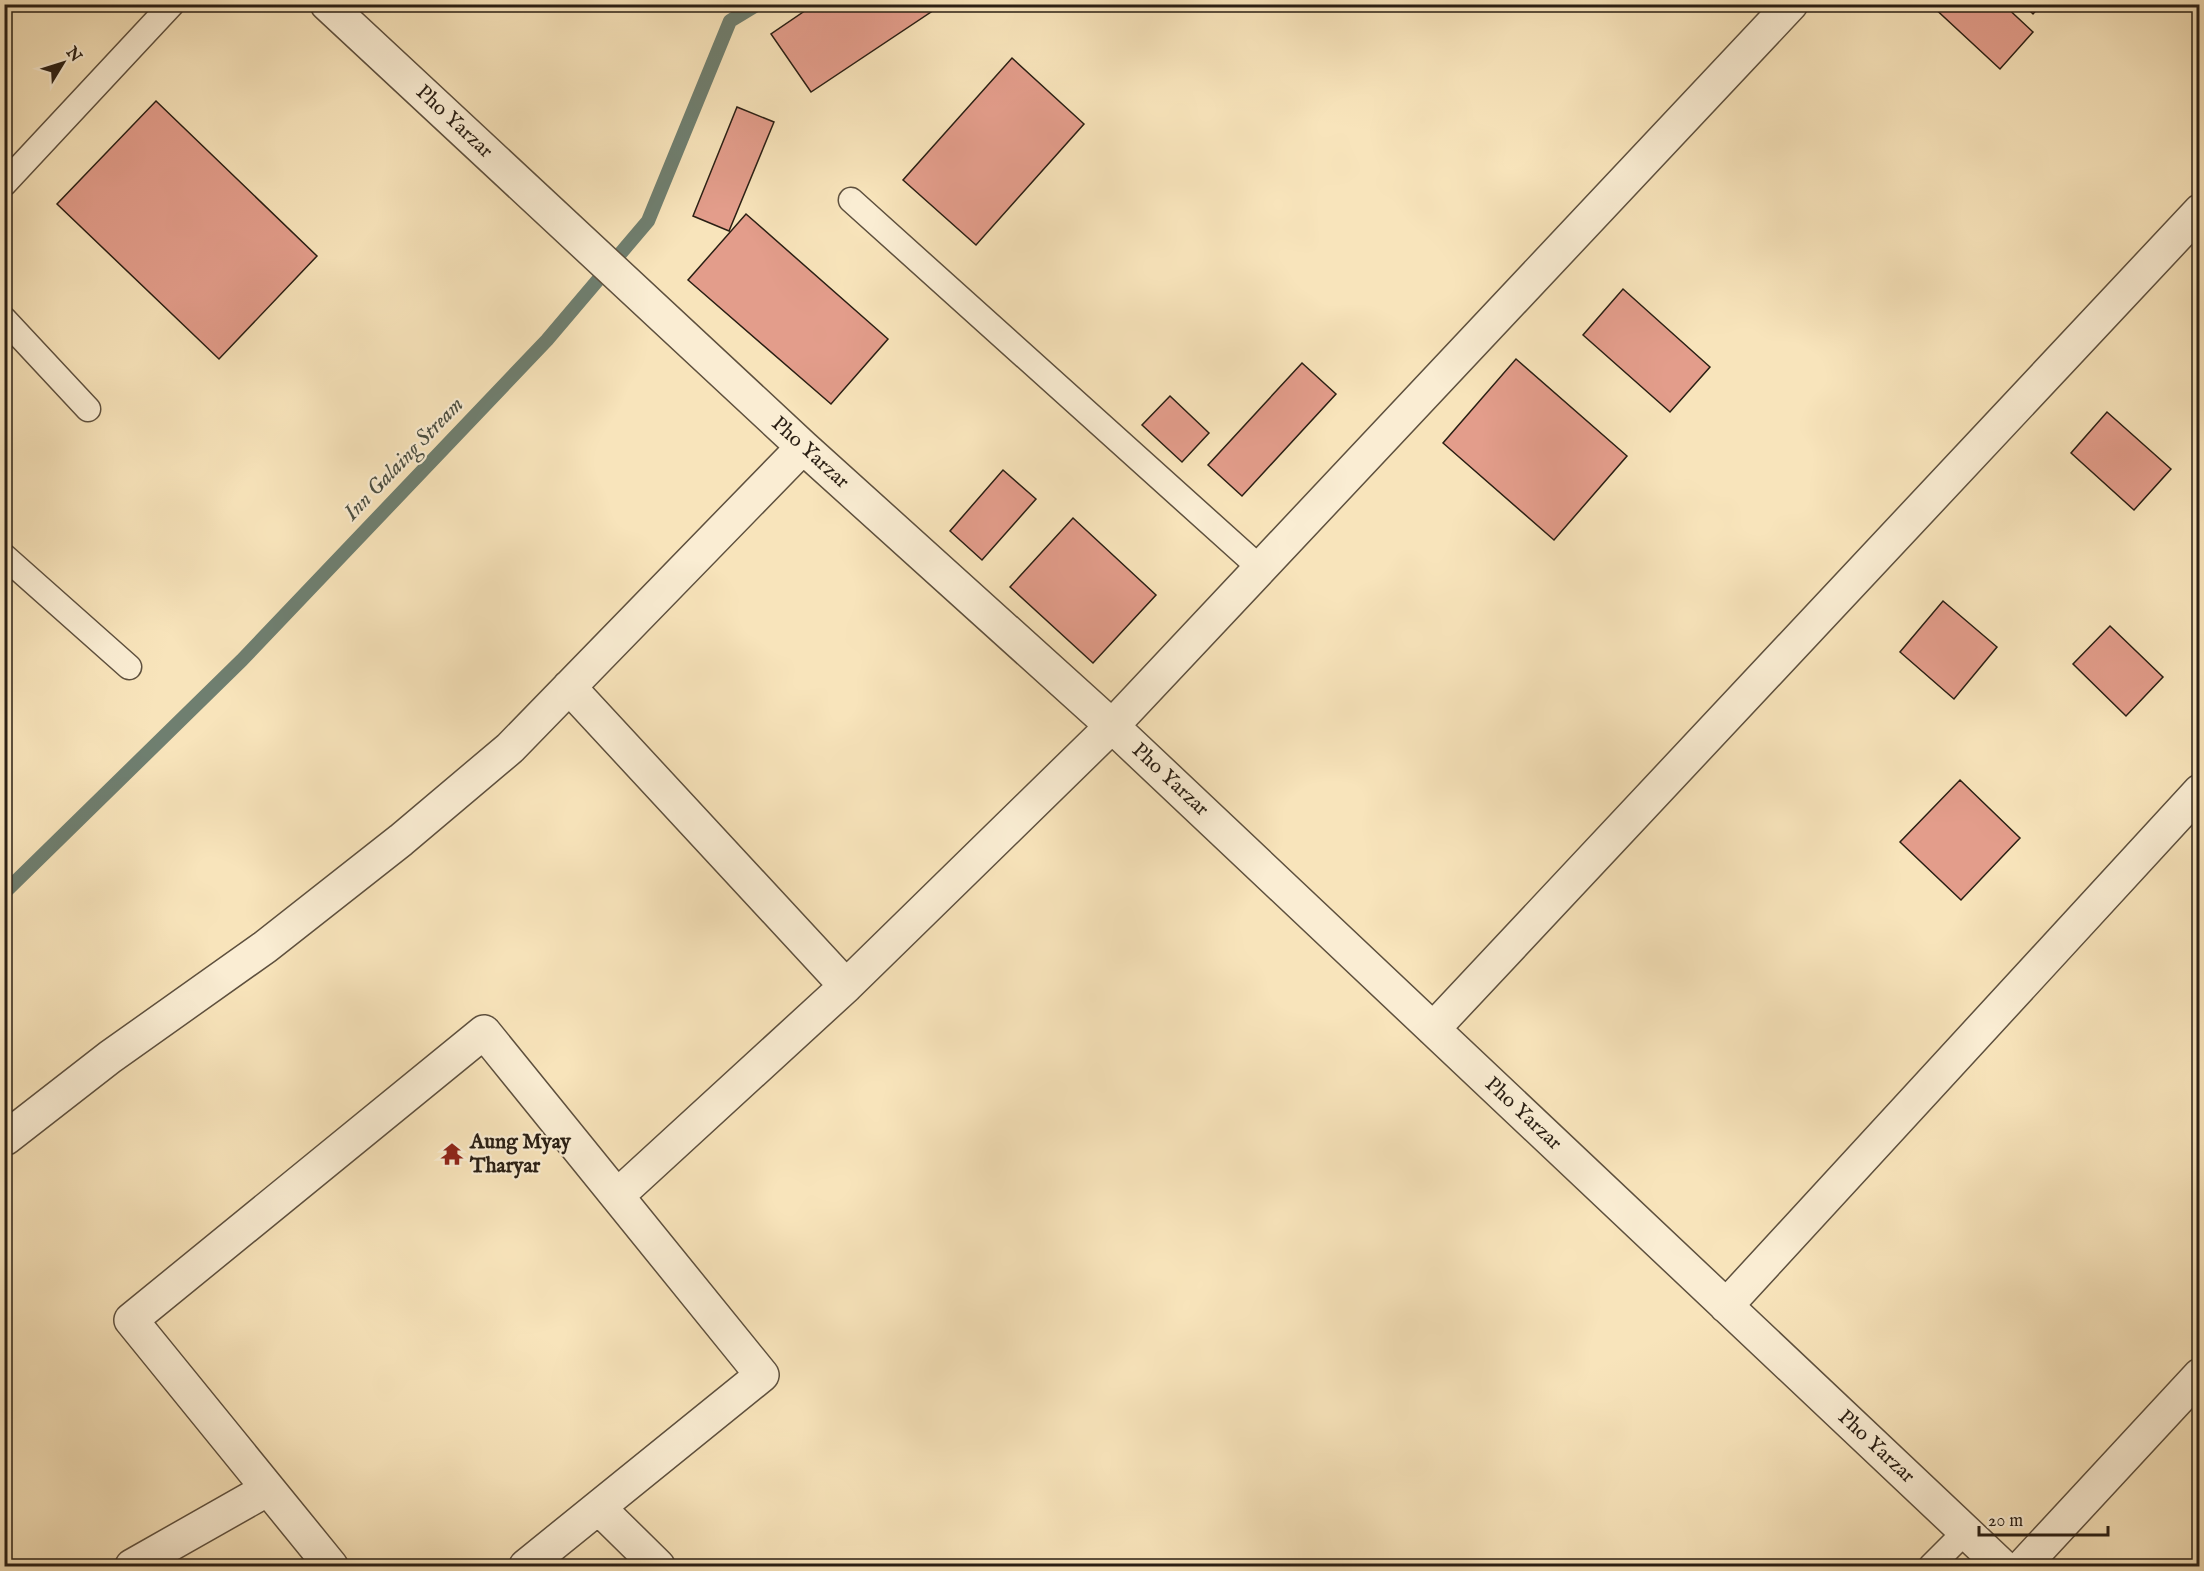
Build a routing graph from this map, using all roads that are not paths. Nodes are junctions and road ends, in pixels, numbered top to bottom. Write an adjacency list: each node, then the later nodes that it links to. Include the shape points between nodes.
1 (172, 4): 4 (lane)
2 (1791, 4): 11 (street)
3 (349, 11): 9 (street, Pho Yarzar)
4 (4, 184)
5 (850, 200): 11 (lane)
6 (2199, 211): 17 (street)
7 (4, 319): 8 (lane)
8 (88, 409)
9 (803, 447): 13 (street); 14 (street, Pho Yarzar)
10 (4, 556): 12 (lane)
11 (1260, 568): 14 (street)
12 (129, 667)
13 (569, 687): 16 (street); 18 (street, via 510,748 401,840 265,947 110,1057)
14 (1112, 726): 16 (street); 17 (street, Pho Yarzar)
15 (2199, 791): 20 (street)
16 (846, 986): 19 (street)
17 (1433, 1029): 20 (street, Pho Yarzar)
18 (6, 1138)
19 (617, 1196): 22 (street, via 484,1032 131,1320); 23 (street, via 762,1375)
20 (1726, 1305): 24 (street, Pho Yarzar)
21 (2199, 1375): 31 (street)
22 (268, 1489): 25 (street); 26 (street)
23 (599, 1508): 27 (street); 28 (street)
24 (1965, 1532): 29 (lane); 30 (street, Pho Yarzar)
25 (132, 1566)
26 (331, 1566)
27 (526, 1566)
28 (658, 1566)
29 (1931, 1566)
30 (2002, 1566)
31 (2023, 1566)

